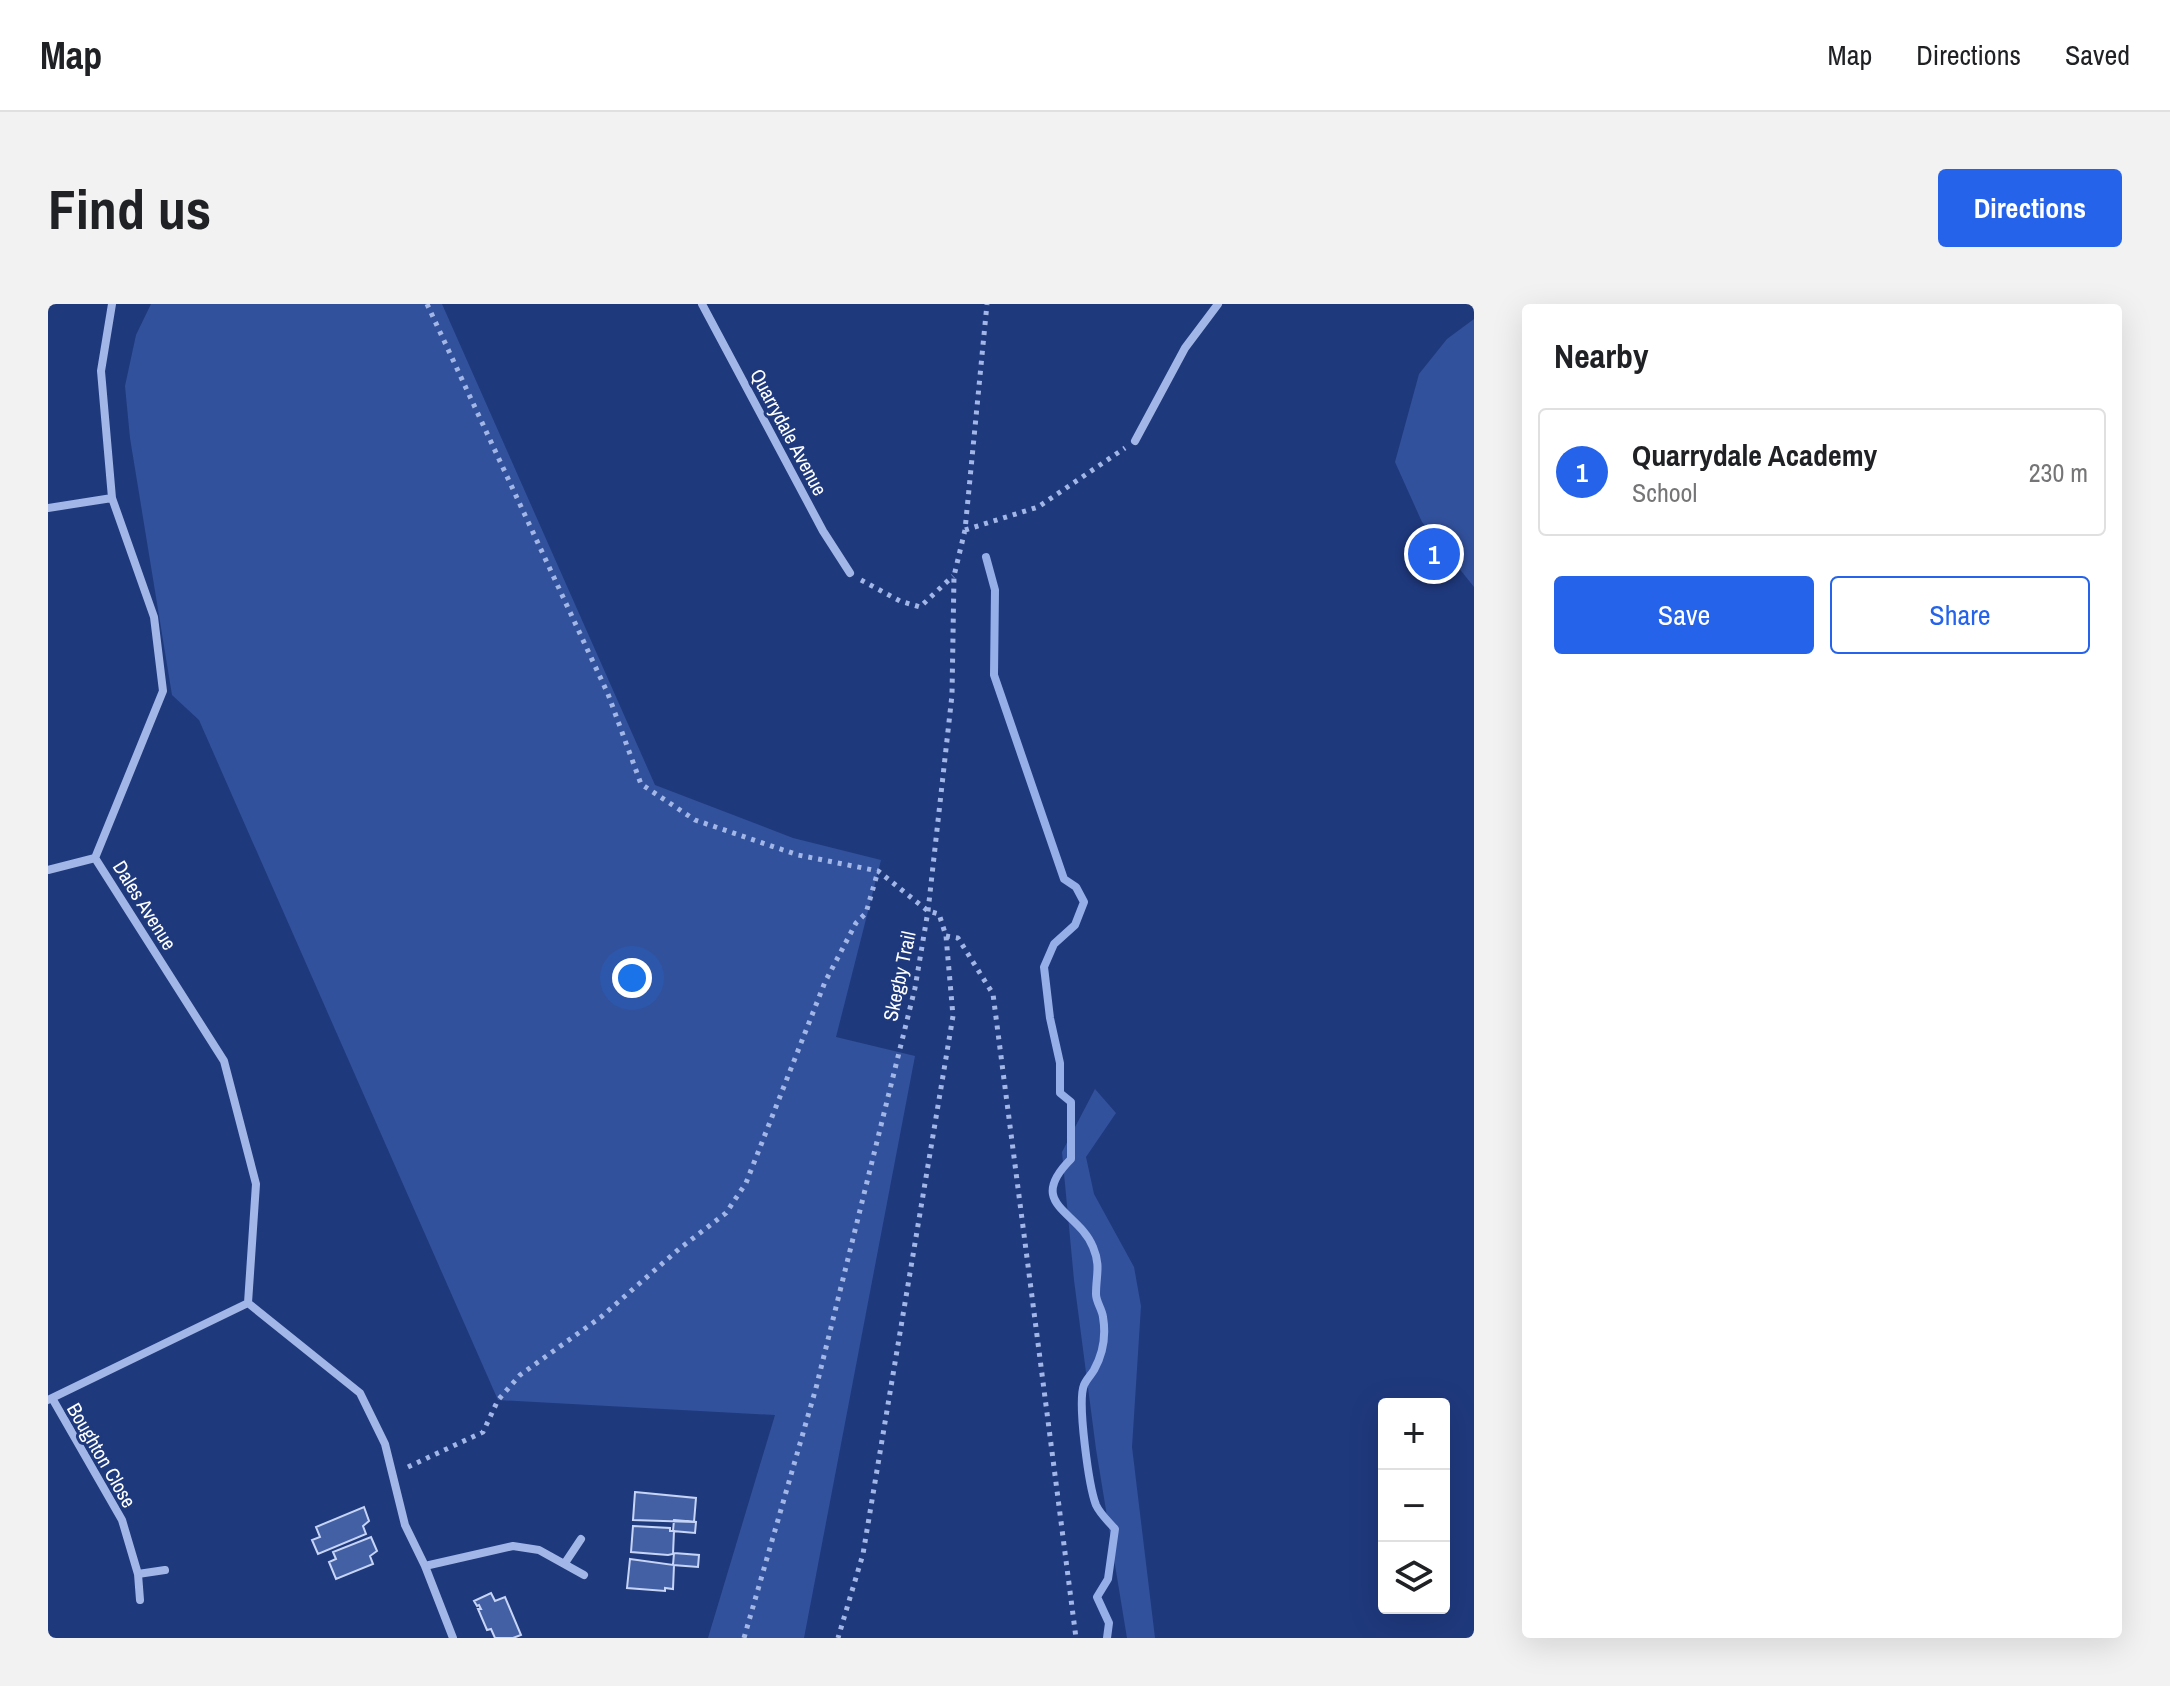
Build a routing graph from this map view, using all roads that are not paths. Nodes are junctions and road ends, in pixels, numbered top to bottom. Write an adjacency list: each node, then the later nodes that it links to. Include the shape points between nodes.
1 (112, 304): 5 (street, Dales Avenue, via 101,371)
2 (702, 304): 7 (street, Quarrydale Avenue)
3 (1218, 304): 4 (street, via 1185,348)
4 (1135, 441)
5 (112, 498): 6 (street); 8 (street, Dales Avenue, via 154,617 163,691)
6 (48, 508)
7 (850, 573)
8 (95, 858): 9 (street); 10 (street, Dales Avenue, via 224,1061 256,1184)
9 (48, 870)
10 (248, 1303): 11 (street); 14 (street, via 360,1393 385,1444 405,1525)
11 (50, 1399): 16 (street, Boughton Close, via 122,1520)
12 (581, 1539): 13 (street)
13 (565, 1563): 14 (street, via 539,1550 513,1546); 17 (street)
14 (425, 1566): 19 (street)
15 (165, 1570): 16 (street)
16 (138, 1574): 18 (street, Boughton Close)
17 (584, 1575)
18 (140, 1600)
19 (453, 1638)

